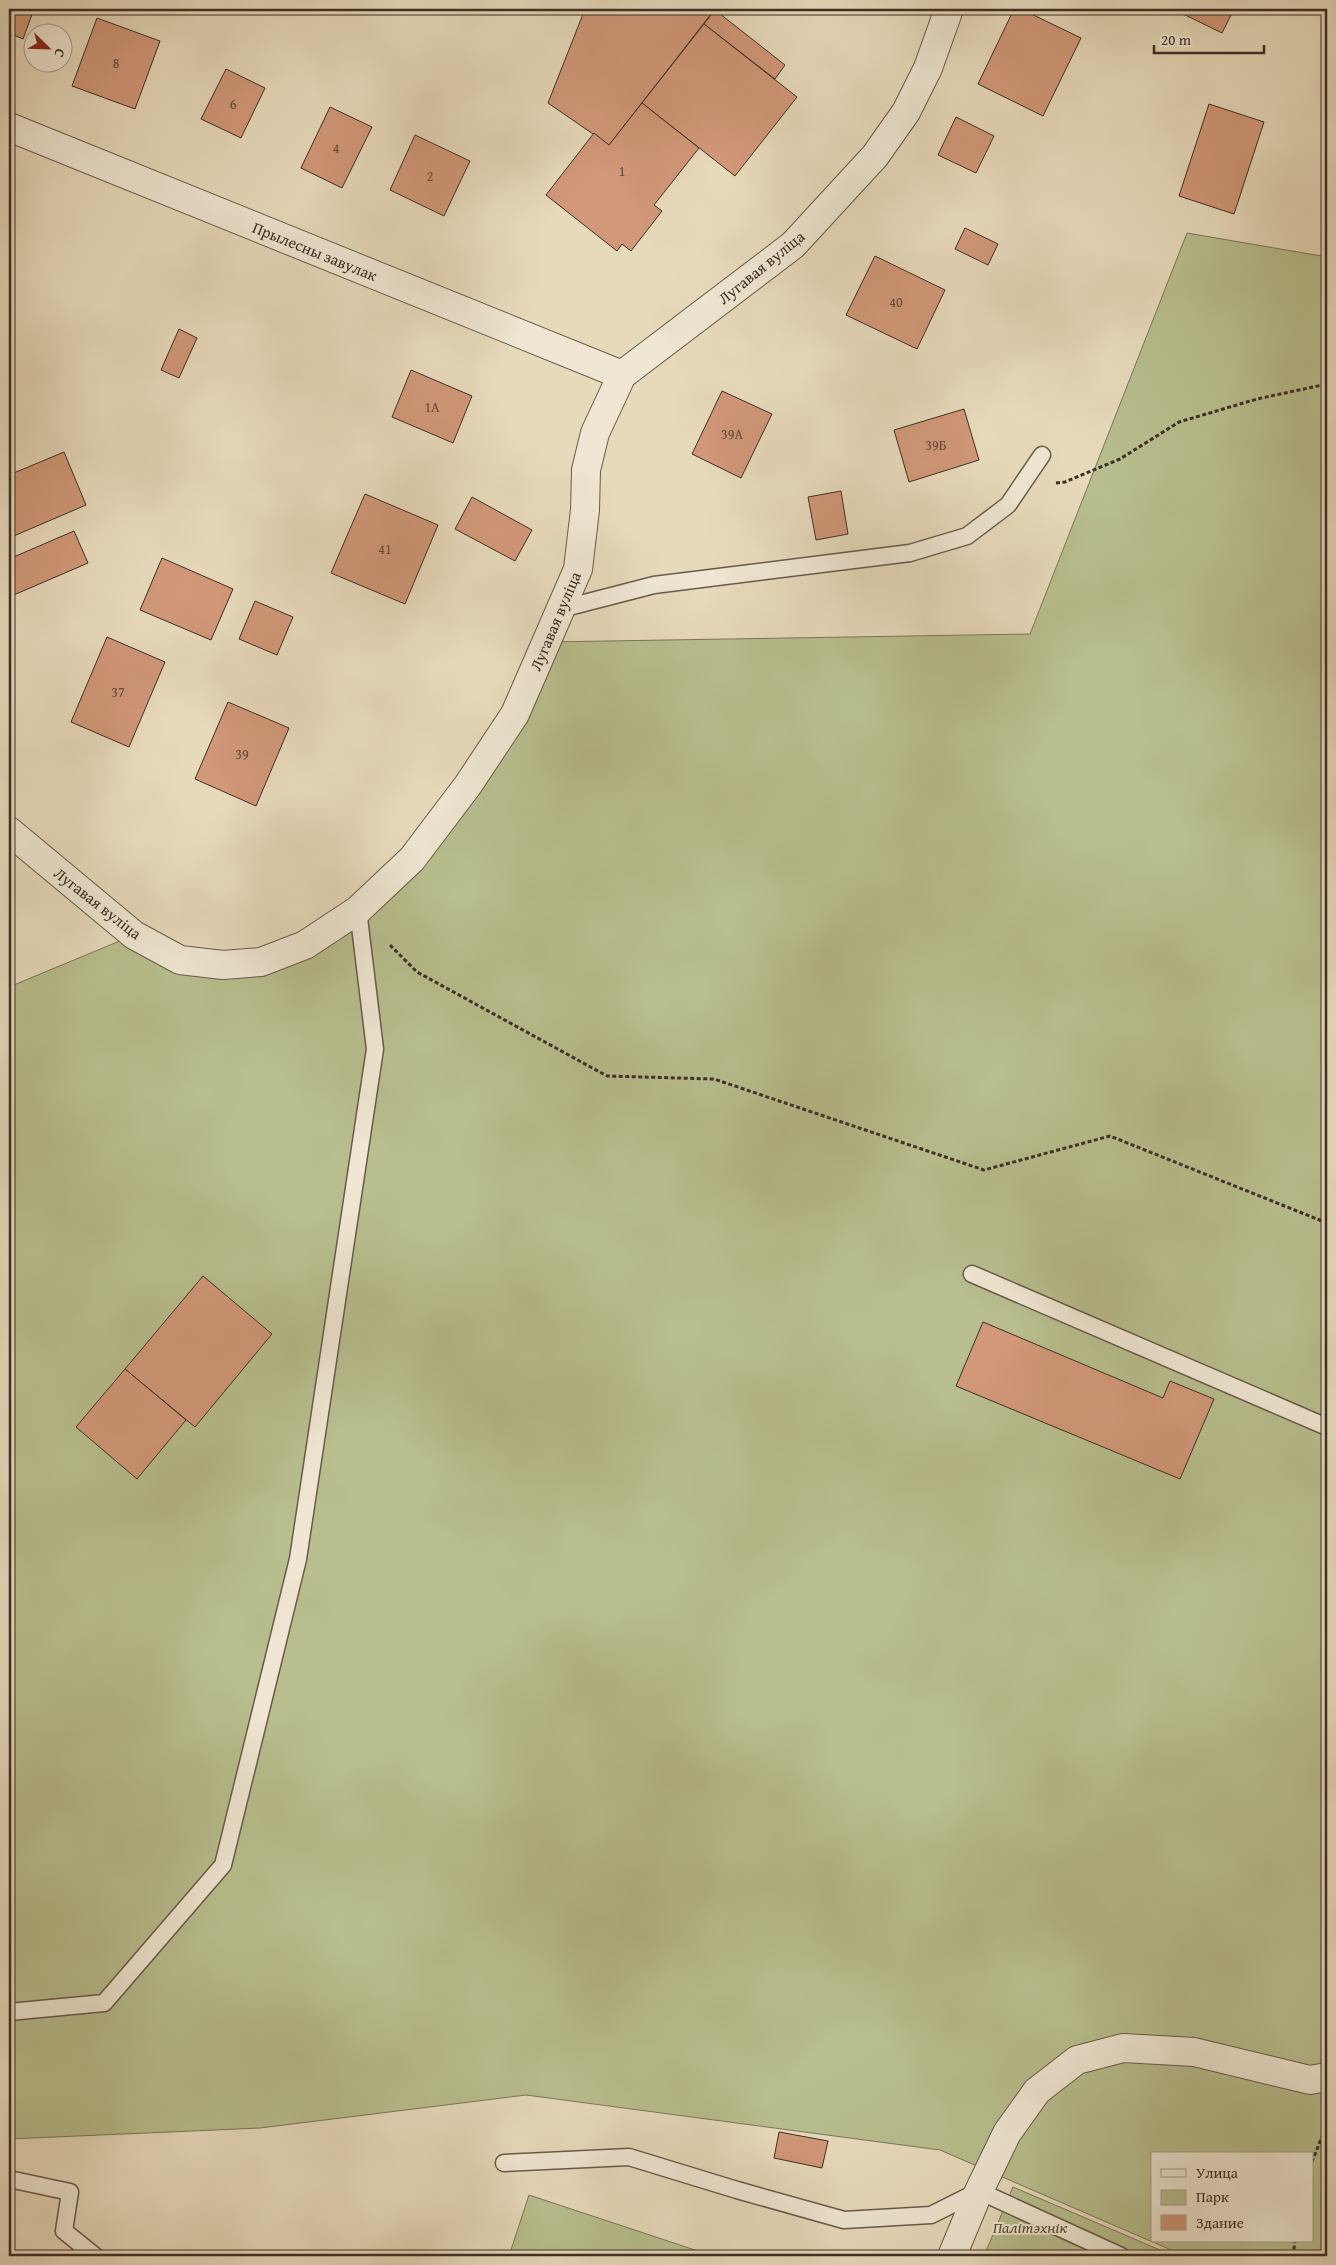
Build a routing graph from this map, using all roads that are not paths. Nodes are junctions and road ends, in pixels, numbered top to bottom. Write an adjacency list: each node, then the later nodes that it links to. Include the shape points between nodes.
1 (949, 9): 3 (street, Лугавая вуліца, via 928,68 906,112 875,156 793,246)
2 (9, 127): 3 (street, Прылесны завулак)
3 (622, 376): 5 (street, Лугавая вуліца, via 595,433 586,470 578,569)
4 (1042, 456): 5 (lane, via 1008,505 967,536 910,553 654,585)
5 (561, 609): 7 (street, Лугавая вуліца, via 515,714 468,785 412,859)
6 (9, 831): 7 (street, Лугавая вуліца, via 134,935 180,960 223,965 261,962 305,945)
7 (358, 910): 10 (lane, via 375,1048 298,1559 223,1865 104,2003)
8 (972, 1274): 9 (lane)
9 (1327, 1427)
10 (9, 2012)
11 (1327, 2077): 14 (street, via 1310,2080 1194,2052 1122,2048 1077,2060 1037,2091 1007,2132)
12 (504, 2163): 14 (lane, via 629,2156 844,2220 931,2215)
13 (9, 2179): 15 (lane, via 70,2192 64,2231)
14 (979, 2191): 16 (street); 17 (lane)
15 (95, 2256)
16 (952, 2256)
17 (1121, 2256)

